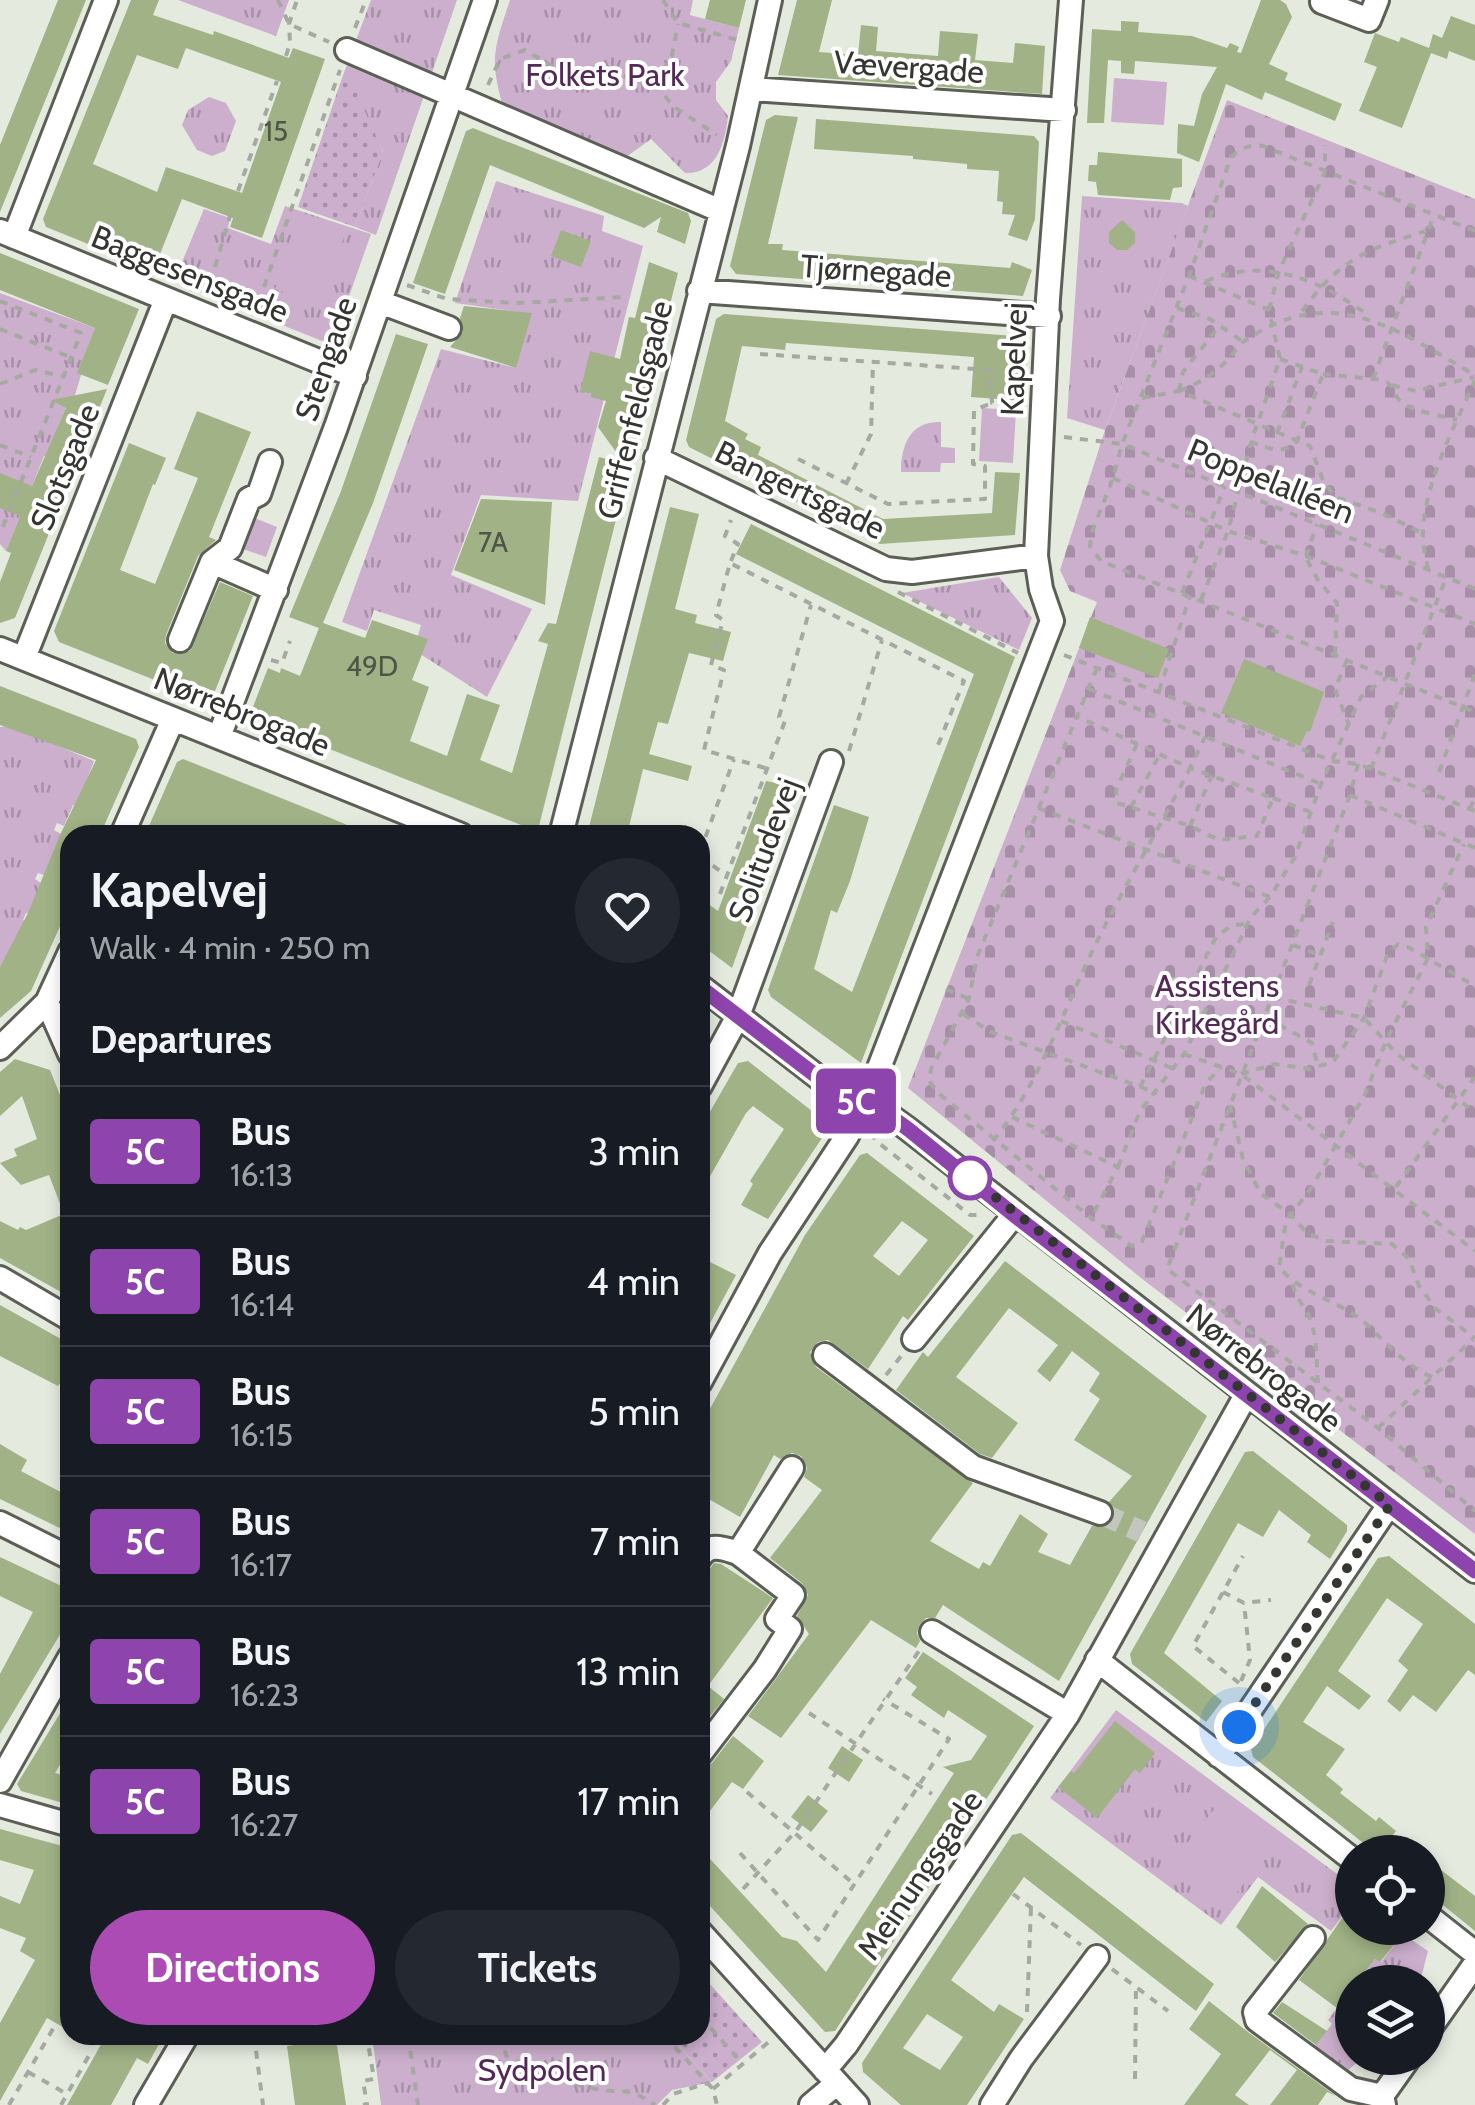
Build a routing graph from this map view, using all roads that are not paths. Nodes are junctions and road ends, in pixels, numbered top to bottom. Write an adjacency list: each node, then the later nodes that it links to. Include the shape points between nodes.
1 (106, 0): 12 (street)
2 (770, 0): 8 (street, Griffenfeldsgade)
3 (1071, 0): 10 (street, Kapelvej)
4 (1377, 0): 5 (street, via 1369,20)
5 (1322, 2)
6 (482, 7): 9 (street, Stengade)
7 (347, 50): 9 (street)
8 (751, 88): 10 (street, Vævergade); 11 (street, Griffenfeldsgade)
9 (452, 96): 11 (street); 15 (street, Stengade)
10 (1064, 110): 16 (street, Kapelvej)
11 (720, 212): 13 (street, Griffenfeldsgade)
12 (7, 234): 14 (street, Baggesensgade)
13 (699, 291): 16 (street, Tjørnegade); 19 (street, Griffenfeldsgade)
14 (166, 299): 18 (street, Baggesensgade); 26 (street, Slotsgade)
15 (380, 302): 17 (street); 18 (street, Stengade)
16 (1049, 316): 21 (street, Kapelvej)
17 (448, 328)
18 (355, 376): 23 (street, Stengade)
19 (656, 458): 21 (street, Bangertsgade, via 886,568 912,572); 32 (street, Griffenfeldsgade)
20 (270, 462): 22 (street, via 230,548)
21 (1036, 556): 40 (street, Kapelvej, via 1052,621)
22 (212, 562): 23 (street); 24 (street)
23 (276, 590): 28 (street, Stengade)
24 (180, 640)
25 (0, 649): 26 (street, Nørrebrogade)
26 (24, 658): 27 (street, Nørrebrogade)
27 (173, 719): 28 (street, Nørrebrogade); 30 (street)
28 (219, 738): 31 (street, Nørrebrogade)
29 (831, 762): 36 (street, Solitudevej)
30 (126, 825)
31 (436, 825)
32 (564, 825)
33 (60, 975): 35 (street)
34 (710, 994): 36 (street, Nørrebrogade)
35 (48, 1002): 37 (street); 38 (street)
36 (738, 1016): 39 (street, Solitudevej); 40 (street, Nørrebrogade)
37 (60, 1030)
38 (0, 1048)
39 (710, 1068)
40 (862, 1104): 41 (street, Nørrebrogade, via 908,1129); 46 (street, Kapelvej)
41 (1014, 1215): 44 (street); 47 (street, Nørrebrogade)
42 (0, 1278): 43 (street)
43 (60, 1313)
44 (914, 1339)
45 (825, 1356): 50 (street, via 973,1467)
46 (710, 1364)
47 (1246, 1395): 49 (street, Nørrebrogade); 57 (street, Meinungsgade, via 1152,1538)
48 (792, 1468): 54 (street)
49 (1390, 1505): 55 (street, Nørrebrogade); 61 (street, via 1249,1690)
50 (1100, 1512)
51 (0, 1523): 53 (street)
52 (710, 1549): 54 (street)
53 (60, 1553)
54 (738, 1553): 60 (street, via 793,1596 778,1619 790,1629)
55 (1475, 1571)
56 (932, 1632): 59 (street)
57 (1097, 1660): 59 (street, Meinungsgade); 61 (street)
58 (60, 1675): 62 (street)
59 (1068, 1714): 75 (street, Meinungsgade)
60 (710, 1741)
61 (1219, 1756): 65 (street)
62 (0, 1780)
63 (0, 1805): 64 (street)
64 (60, 1822)
65 (1335, 1845)
66 (1445, 1929): 69 (street)
67 (1313, 1938): 76 (street, via 1254,2012 1257,2020 1351,2090)
68 (710, 1943): 75 (street)
69 (1475, 1953)
70 (1097, 1958): 80 (street)
71 (1475, 1964): 72 (street)
72 (1445, 2007)
73 (181, 2045): 77 (street)
74 (1398, 2075): 76 (street)
75 (830, 2077): 78 (street, Meinungsgade); 79 (street)
76 (1383, 2100)
77 (146, 2105)
78 (812, 2105)
79 (857, 2105)
80 (992, 2105)

